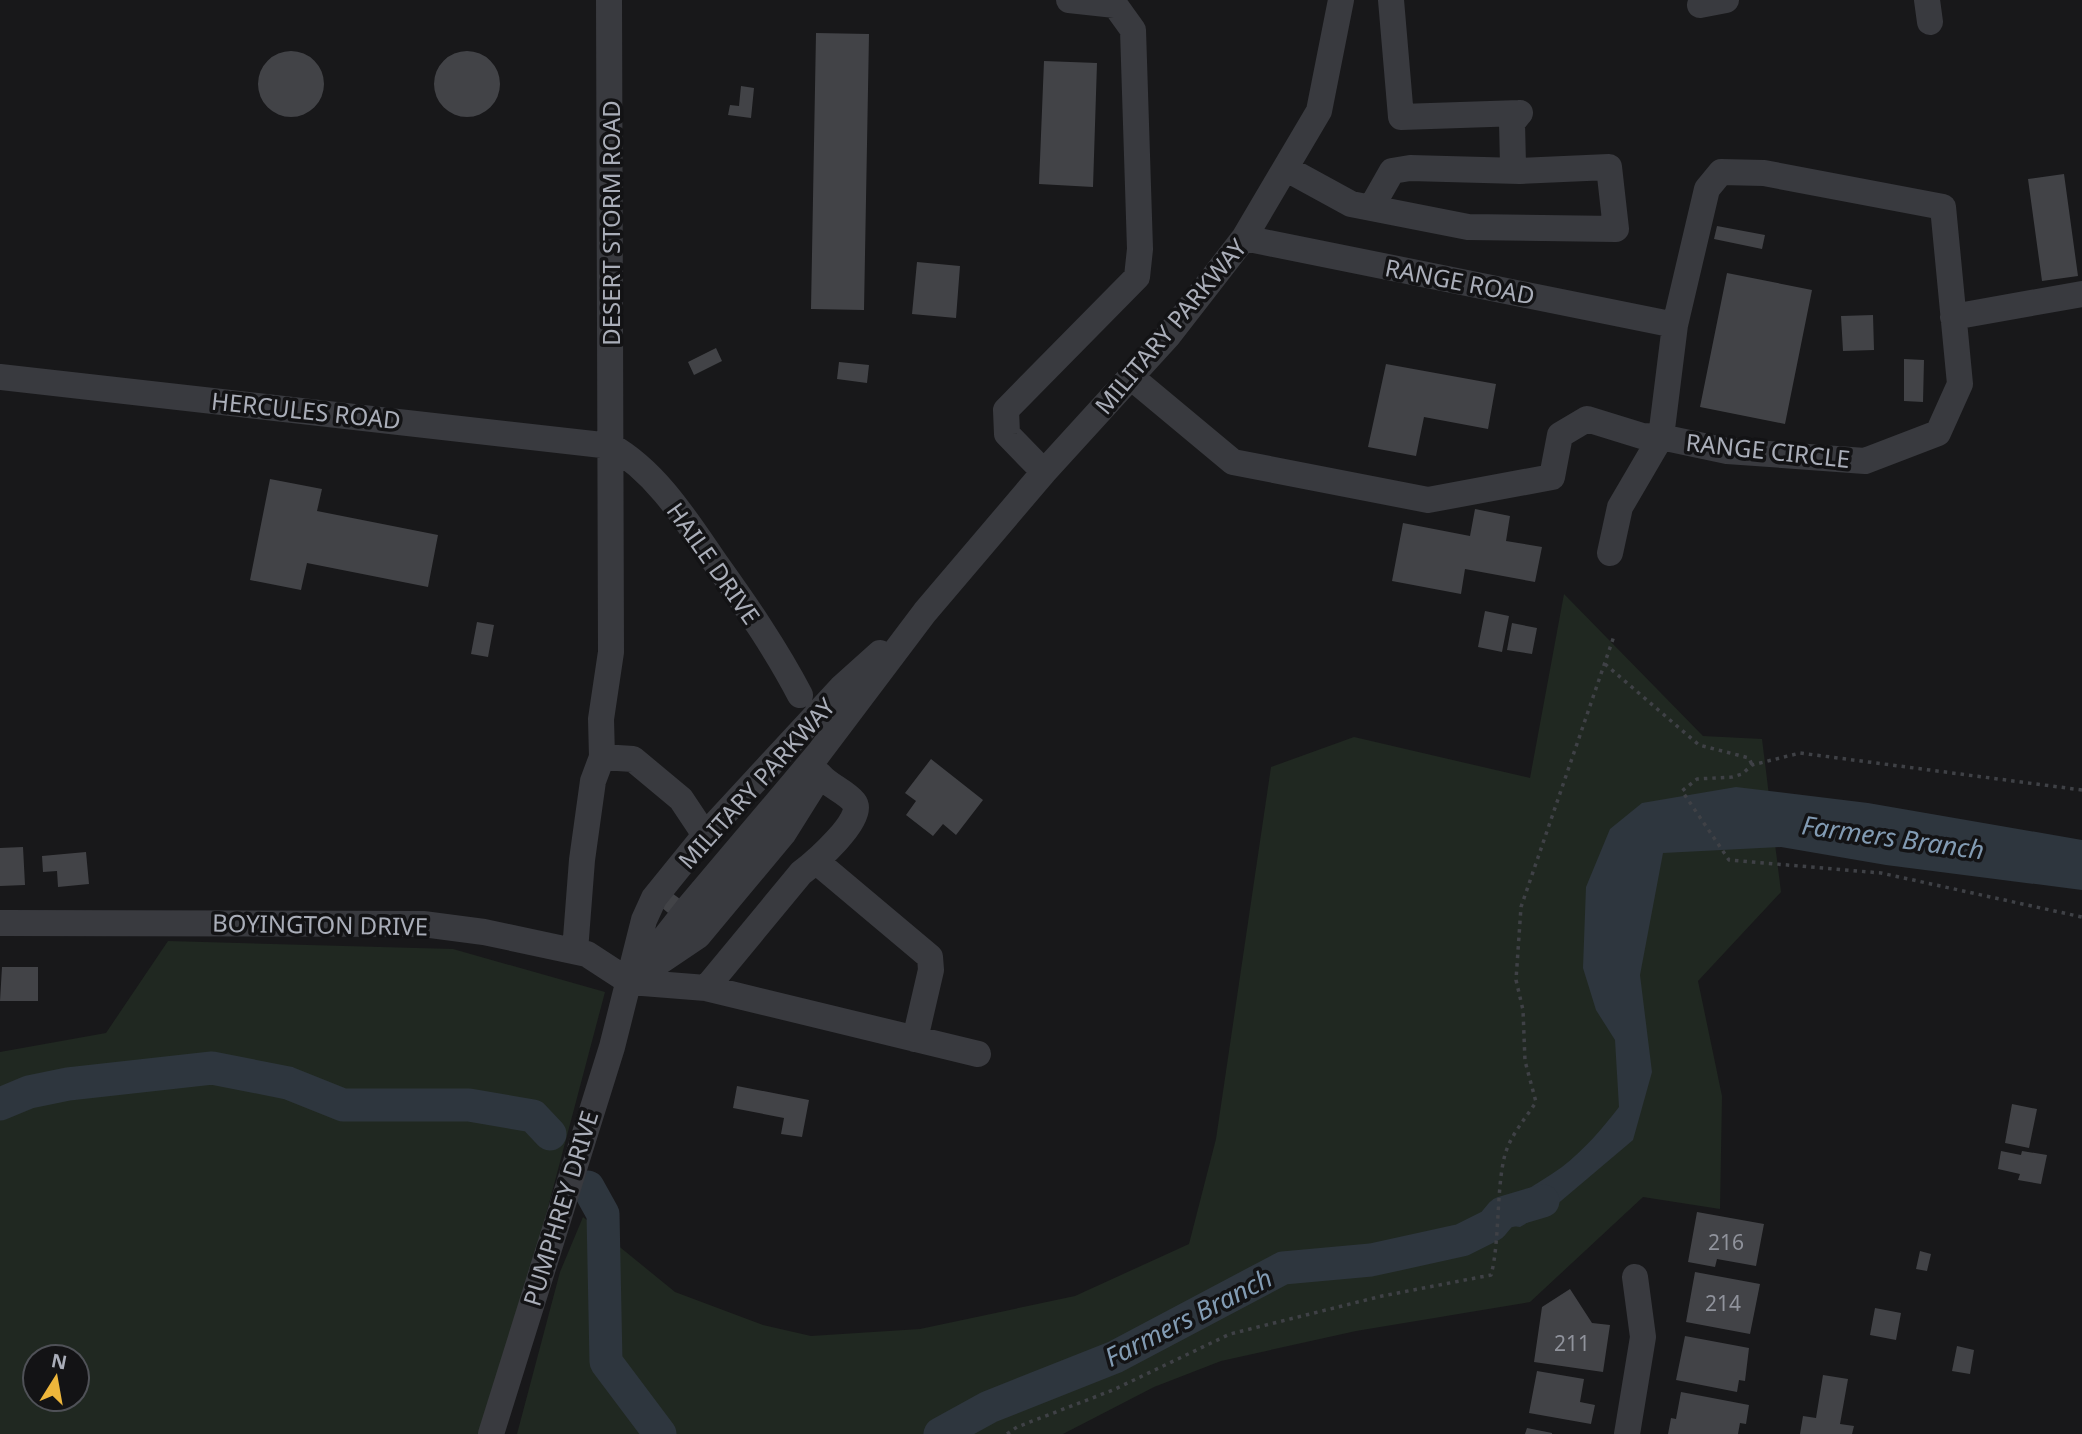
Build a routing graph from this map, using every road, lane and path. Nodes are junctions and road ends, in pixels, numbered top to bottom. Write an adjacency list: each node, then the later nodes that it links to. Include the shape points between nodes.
1 (609, 0): 17 (street, DESERT STORM ROAD)
2 (1069, 0): 18 (street, via 1115,5 1133,30 1140,249 1137,276 1006,410 1007,434)
3 (1341, 0): 7 (street, MILITARY PARKWAY, via 1318,111)
4 (1391, 0): 8 (street, via 1401,117 1520,113 1512,123 1513,165)
5 (1726, 0): 6 (street)
6 (1700, 5)
7 (1287, 169): 9 (street, via 1351,204); 10 (street, MILITARY PARKWAY)
8 (1520, 171): 9 (street, via 1392,171); 9 (street, via 1609,167 1616,229 1468,227)
9 (1371, 208)
10 (1244, 238): 13 (street, RANGE ROAD); 15 (street, MILITARY PARKWAY)
11 (2082, 294): 12 (street)
12 (1953, 317): 13 (street, RANGE CIRCLE, via 1943,206 1764,173 1721,172 1707,189); 16 (street, RANGE CIRCLE, via 1960,384 1938,433 1865,461 1727,451)
13 (1675, 325): 16 (street, RANGE CIRCLE)
14 (0, 377): 17 (street, HERCULES ROAD)
15 (1131, 377): 16 (street, via 1233,462 1428,500 1552,477 1560,435 1587,419); 18 (street, MILITARY PARKWAY)
16 (1661, 438): 19 (street, via 1620,507)
17 (611, 446): 23 (street, HAILE DRIVE, via 625,454 676,506 782,660); 24 (street, DESERT STORM ROAD, via 611,652 603,703)
18 (1044, 472): 20 (street, MILITARY PARKWAY)
19 (1610, 553)
20 (926, 612): 26 (street, MILITARY PARKWAY); 28 (street, MILITARY PARKWAY, via 841,688); 33 (street, MILITARY PARKWAY, via 818,754)
21 (1614, 636): 22 (path)
22 (1605, 664): 25 (path, via 1699,745 1749,758); 39 (path, via 1521,907 1516,980 1523,1010 1525,1061 1536,1102 1508,1146 1498,1250 1491,1275 1408,1290 1230,1334 1114,1390)
23 (800, 695)
24 (602, 757): 28 (street, via 633,759 681,799); 32 (street, via 593,781 582,860)
25 (1752, 765): 27 (path, via 1800,753); 30 (path, via 1742,775 1697,779 1682,791 1729,860 1881,873)
26 (820, 775): 29 (street, via 857,807 855,819); 33 (street, MILITARY PARKWAY, via 681,933)
27 (2082, 790)
28 (705, 835): 33 (street, MILITARY PARKWAY, via 654,898 644,920)
29 (817, 862): 34 (street, via 801,873); 35 (street, via 930,957)
30 (2082, 917)
31 (0, 923): 32 (street, BOYINGTON DRIVE, via 423,924)
32 (575, 951): 33 (street, BOYINGTON DRIVE)
33 (630, 982): 34 (street); 38 (street, PUMPHREY DRIVE)
34 (706, 988): 35 (street)
35 (915, 1039): 36 (street)
36 (978, 1055)
37 (1635, 1277): 40 (street, via 1643,1337)
38 (491, 1434)
39 (1007, 1434)
40 (1627, 1434)

